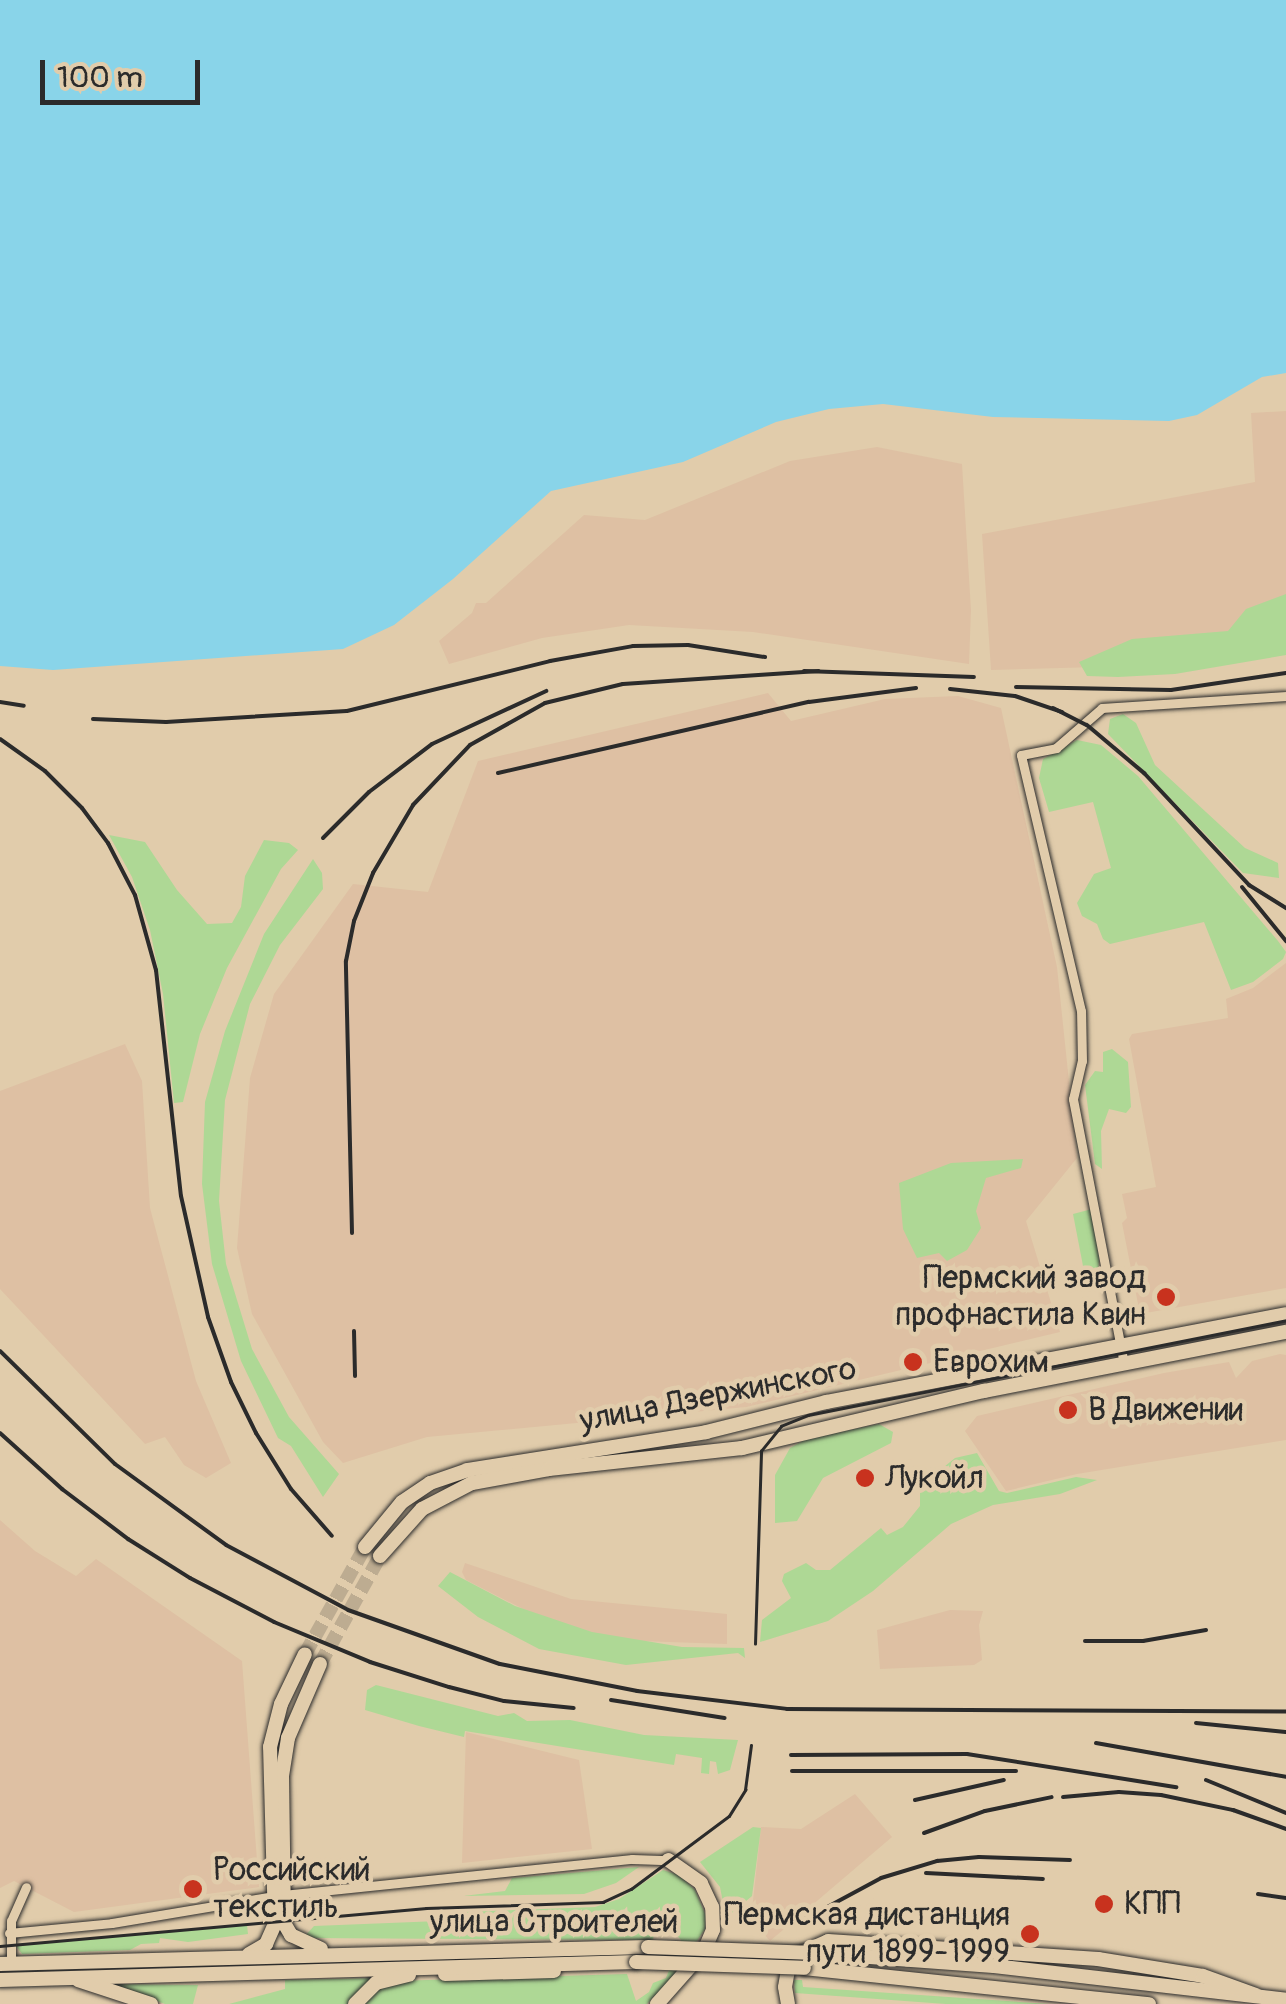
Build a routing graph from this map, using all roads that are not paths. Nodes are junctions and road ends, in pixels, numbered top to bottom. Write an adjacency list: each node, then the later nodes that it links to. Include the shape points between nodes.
1 (1286, 696): 4 (street, via 1102,708 1056,748 1021,755 1081,1010 1082,1061 1073,1099)
2 (1286, 1314): 4 (main road, улица Дзержинского)
3 (1286, 1332): 5 (main road, улица Дзержинского)
4 (1120, 1348): 5 (street); 6 (main road, улица Дзержинского, via 691,1434 467,1470 402,1502)
5 (1124, 1364): 7 (main road, улица Дзержинского, via 742,1448 472,1483 422,1510)
6 (365, 1548)
7 (380, 1556)
8 (305, 1654): 12 (main road, via 270,1747)
9 (320, 1664): 12 (main road, via 284,1752)
10 (668, 1860): 12 (street); 24 (main road, via 701,1883 712,1907 712,1930 704,1951)
11 (26, 1888): 13 (street)
12 (280, 1896): 13 (street); 14 (main road, via 291,1936); 15 (main road, via 271,1938)
13 (9, 1933): 17 (street)
14 (336, 1953): 15 (main road, улица Строителей); 20 (main road, улица Строителей, bridge, via 648,1946 815,1953)
15 (242, 1956): 17 (main road, улица Строителей)
16 (611, 1962): 18 (main road, улица Строителей); 23 (main road, via 545,1972 392,1977 371,1986); 26 (main road, улица Строителей, bridge, via 804,1968)
17 (6, 1964)
18 (68, 1977): 19 (main road, улица Строителей); 22 (main road)
19 (0, 1980)
20 (1256, 1995): 21 (main road, улица Строителей); 25 (main road, via 1189,1972 1098,1959 828,1941 789,1965)
21 (1286, 2000)
22 (152, 2004)
23 (355, 2004)
24 (657, 2004)
25 (788, 2004)
26 (1150, 2004)

